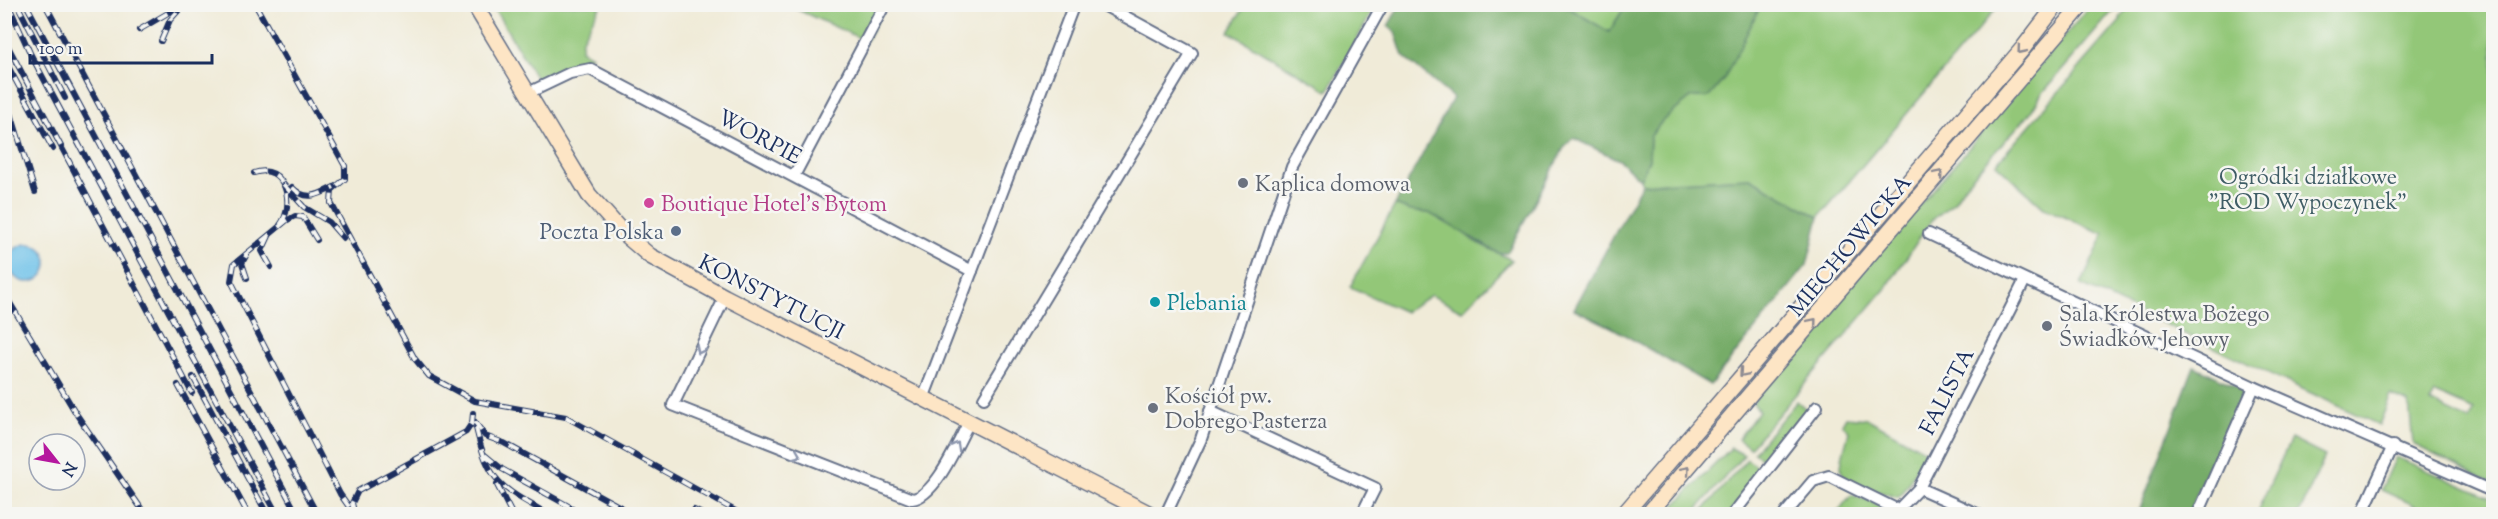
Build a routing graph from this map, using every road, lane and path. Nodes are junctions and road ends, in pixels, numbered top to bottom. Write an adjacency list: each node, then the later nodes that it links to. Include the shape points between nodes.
1 (474, 4): 8 (main road, KONSTYTUCJI)
2 (885, 4): 9 (street)
3 (1074, 4): 11 (street)
4 (1102, 4): 15 (street, via 1192,53)
5 (1383, 4): 18 (street, via 1292,167)
6 (2057, 4): 27 (main road, MIECHOWICKA, one-way to 27)
7 (2083, 4): 28 (main road, MIECHOWICKA, one-way to 7)
8 (526, 94): 9 (street, WORPIE, via 570,73 590,69); 13 (main road, KONSTYTUCJI, via 571,169 607,217 650,256)
9 (794, 176): 11 (street, WORPIE)
10 (1929, 234): 12 (street)
11 (972, 271): 16 (street)
12 (2025, 280): 14 (street); 21 (street, FALISTA)
13 (725, 297): 16 (main road, KONSTYTUCJI); 19 (street, one-way to 19, via 673,405 912,499 923,496 934,484)
14 (2254, 387): 20 (street); 32 (street)
15 (984, 398)
16 (922, 399): 19 (main road, KONSTYTUCJI)
17 (1817, 407): 29 (street)
18 (1210, 411): 25 (street, via 1202,440); 26 (street, via 1375,488)
19 (969, 422): 24 (main road, KONSTYTUCJI)
20 (2393, 447): 22 (street); 33 (street)
21 (1919, 488): 23 (street, FALISTA); 31 (street)
22 (2493, 492)
23 (1896, 512): 30 (street, via 1829,477 1813,480)
24 (1150, 514)
25 (1166, 514)
26 (1362, 514)
27 (1624, 514)
28 (1648, 514)
29 (1732, 514)
30 (1785, 514)
31 (1977, 514)
32 (2198, 514)
33 (2362, 514)

